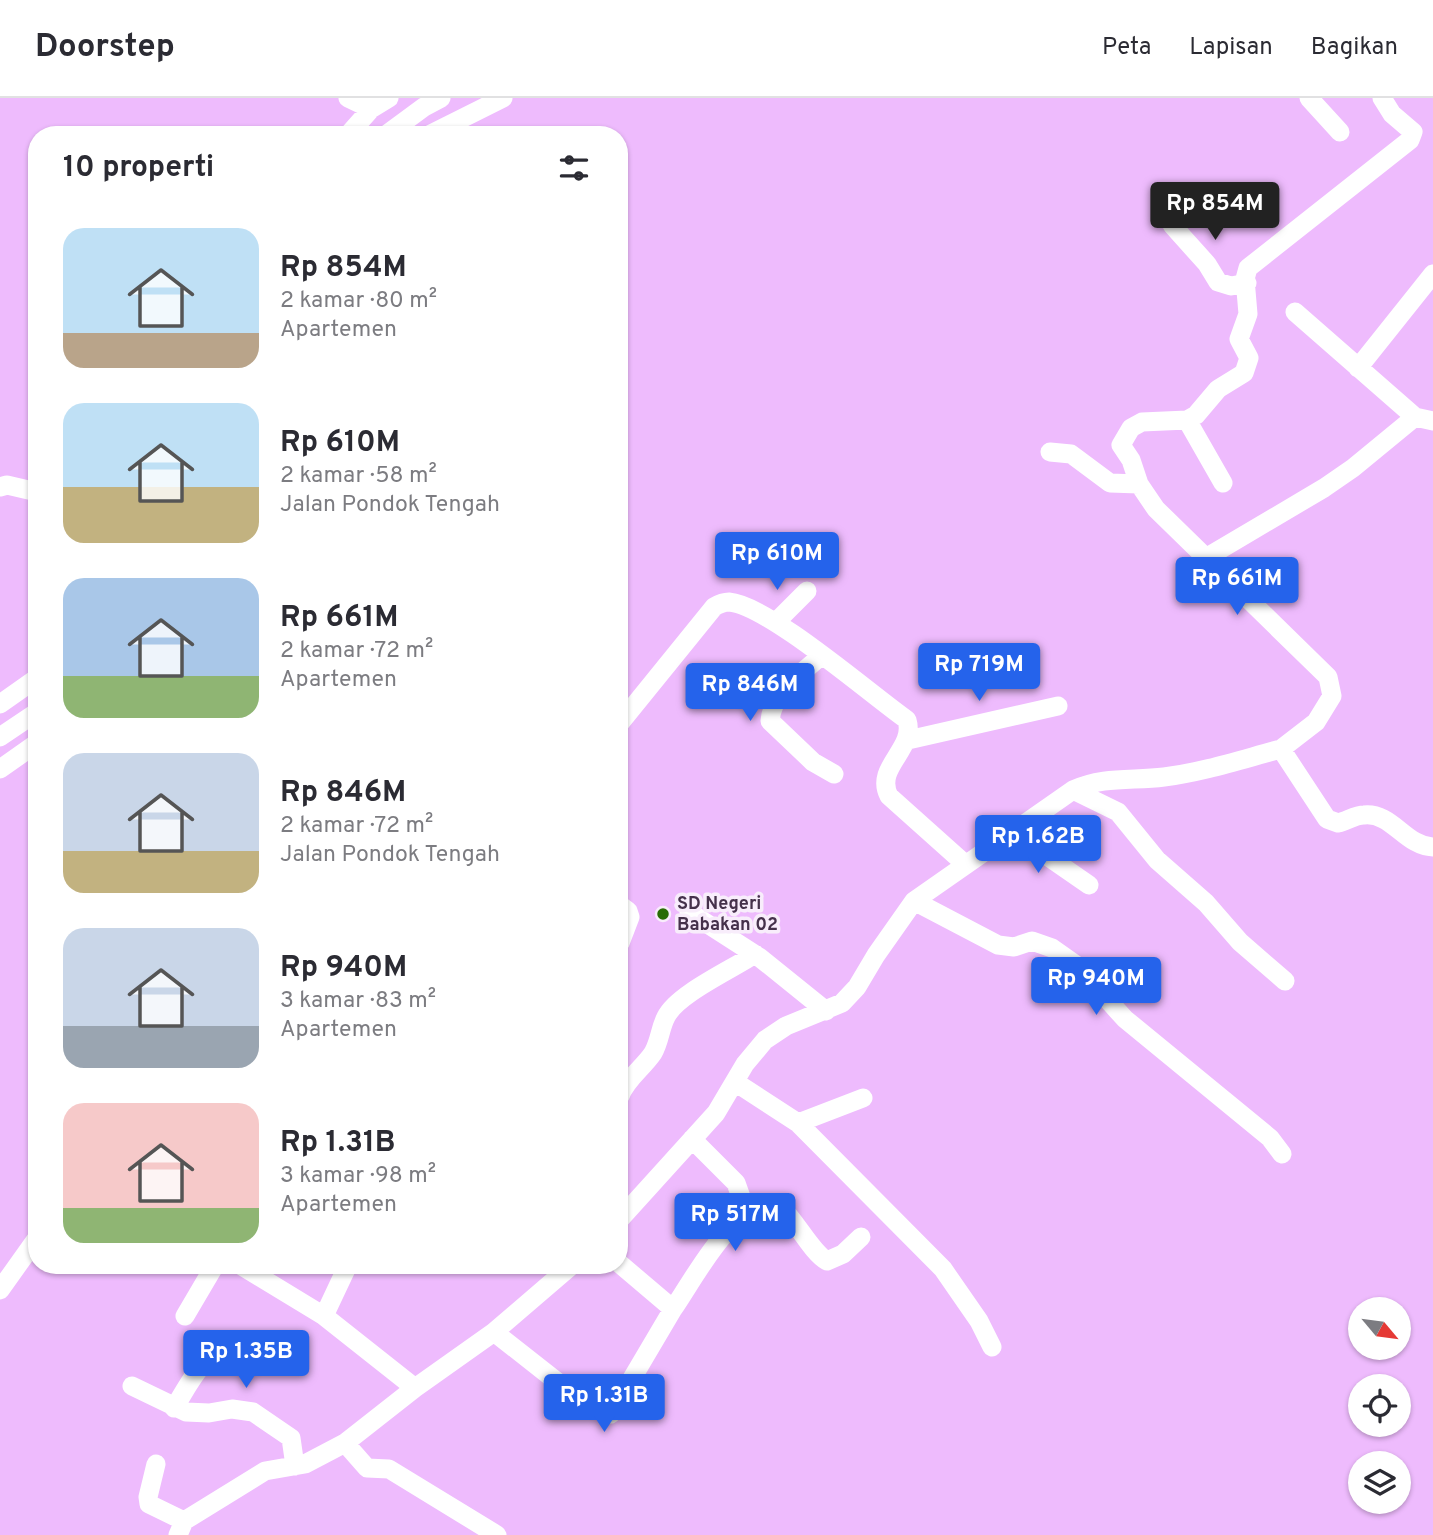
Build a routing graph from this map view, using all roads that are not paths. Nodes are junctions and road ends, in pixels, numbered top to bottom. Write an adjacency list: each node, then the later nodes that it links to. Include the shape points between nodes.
1 (348, 98): 7 (street)
2 (389, 98): 7 (street)
3 (441, 98): 9 (street)
4 (503, 98): 10 (street)
5 (1310, 98): 11 (street)
6 (1382, 98): 14 (street, via 1413,132 1410,140 1248,268)
7 (371, 109): 8 (street)
8 (356, 126)
9 (398, 126)
10 (447, 126)
11 (1340, 132)
12 (1172, 225): 14 (street, via 1217,282 1231,286)
13 (1433, 274): 16 (street)
14 (1247, 283): 18 (street, via 1248,314 1239,339 1248,366)
15 (1295, 312): 16 (street)
16 (1358, 368): 17 (street)
17 (1424, 419): 24 (street, via 1324,488)
18 (1188, 420): 20 (street); 21 (street, via 1142,422 1123,437 1121,445)
19 (1050, 452): 21 (street, via 1071,454 1110,483)
20 (1223, 483)
21 (1139, 484): 24 (street, via 1156,509)
22 (0, 487): 23 (street)
23 (28, 490)
24 (1204, 559): 36 (street, via 1322,669 1332,686 1324,713)
25 (807, 591): 26 (street)
26 (776, 622): 27 (street); 31 (street, via 729,602 714,607)
27 (821, 656): 34 (street, via 907,720); 38 (street, via 783,692 770,720 813,762)
28 (28, 684): 29 (street)
29 (0, 704)
30 (1058, 706): 34 (street)
31 (628, 713)
32 (28, 718): 33 (street)
33 (0, 737)
34 (908, 740): 42 (street, via 884,787)
35 (28, 749): 37 (street)
36 (1281, 749): 39 (street, via 1188,773 1097,781); 41 (street, via 1327,819 1338,823 1375,815 1417,845)
37 (0, 768)
38 (834, 774)
39 (1073, 790): 40 (street); 47 (street, via 1118,812 1157,860)
40 (1011, 831): 42 (street); 43 (street)
41 (1433, 848)
42 (965, 864): 44 (street)
43 (1089, 885)
44 (914, 901): 48 (street, via 857,987); 54 (street, via 998,945 1014,947 1032,941 1052,948 1093,977 1125,1018 1270,1138)
45 (689, 912): 46 (street)
46 (755, 954): 48 (street); 49 (street, via 673,1006 652,1053)
47 (1285, 981)
48 (826, 1011): 50 (street, via 786,1026 765,1040)
49 (628, 1081)
50 (735, 1083): 52 (street); 53 (street)
51 (863, 1098): 52 (street)
52 (798, 1123): 69 (street, via 943,1269)
53 (692, 1139): 55 (street); 56 (street, via 736,1183)
54 (1282, 1154)
55 (628, 1210)
56 (747, 1214): 57 (street, via 779,1205 827,1261 843,1254); 65 (street, via 726,1232)
57 (861, 1237)
58 (28, 1251): 64 (street)
59 (628, 1271): 65 (street)
60 (210, 1274): 66 (street)
61 (255, 1274): 67 (street)
62 (344, 1274): 67 (street)
63 (562, 1274): 68 (street)
64 (0, 1290)
65 (673, 1310): 68 (street, via 611,1414 574,1395)
66 (185, 1316)
67 (324, 1316): 72 (street)
68 (494, 1332): 72 (street)
69 (992, 1347)
70 (237, 1348): 73 (street, via 211,1355)
71 (132, 1386): 73 (street)
72 (415, 1388): 74 (street)
73 (174, 1408): 76 (street, via 197,1413 253,1412 291,1438)
74 (345, 1443): 76 (street); 78 (street, via 368,1468 390,1469)
75 (156, 1464): 77 (street, via 149,1504)
76 (295, 1466): 77 (street, via 265,1471)
77 (181, 1528)
78 (497, 1535)

